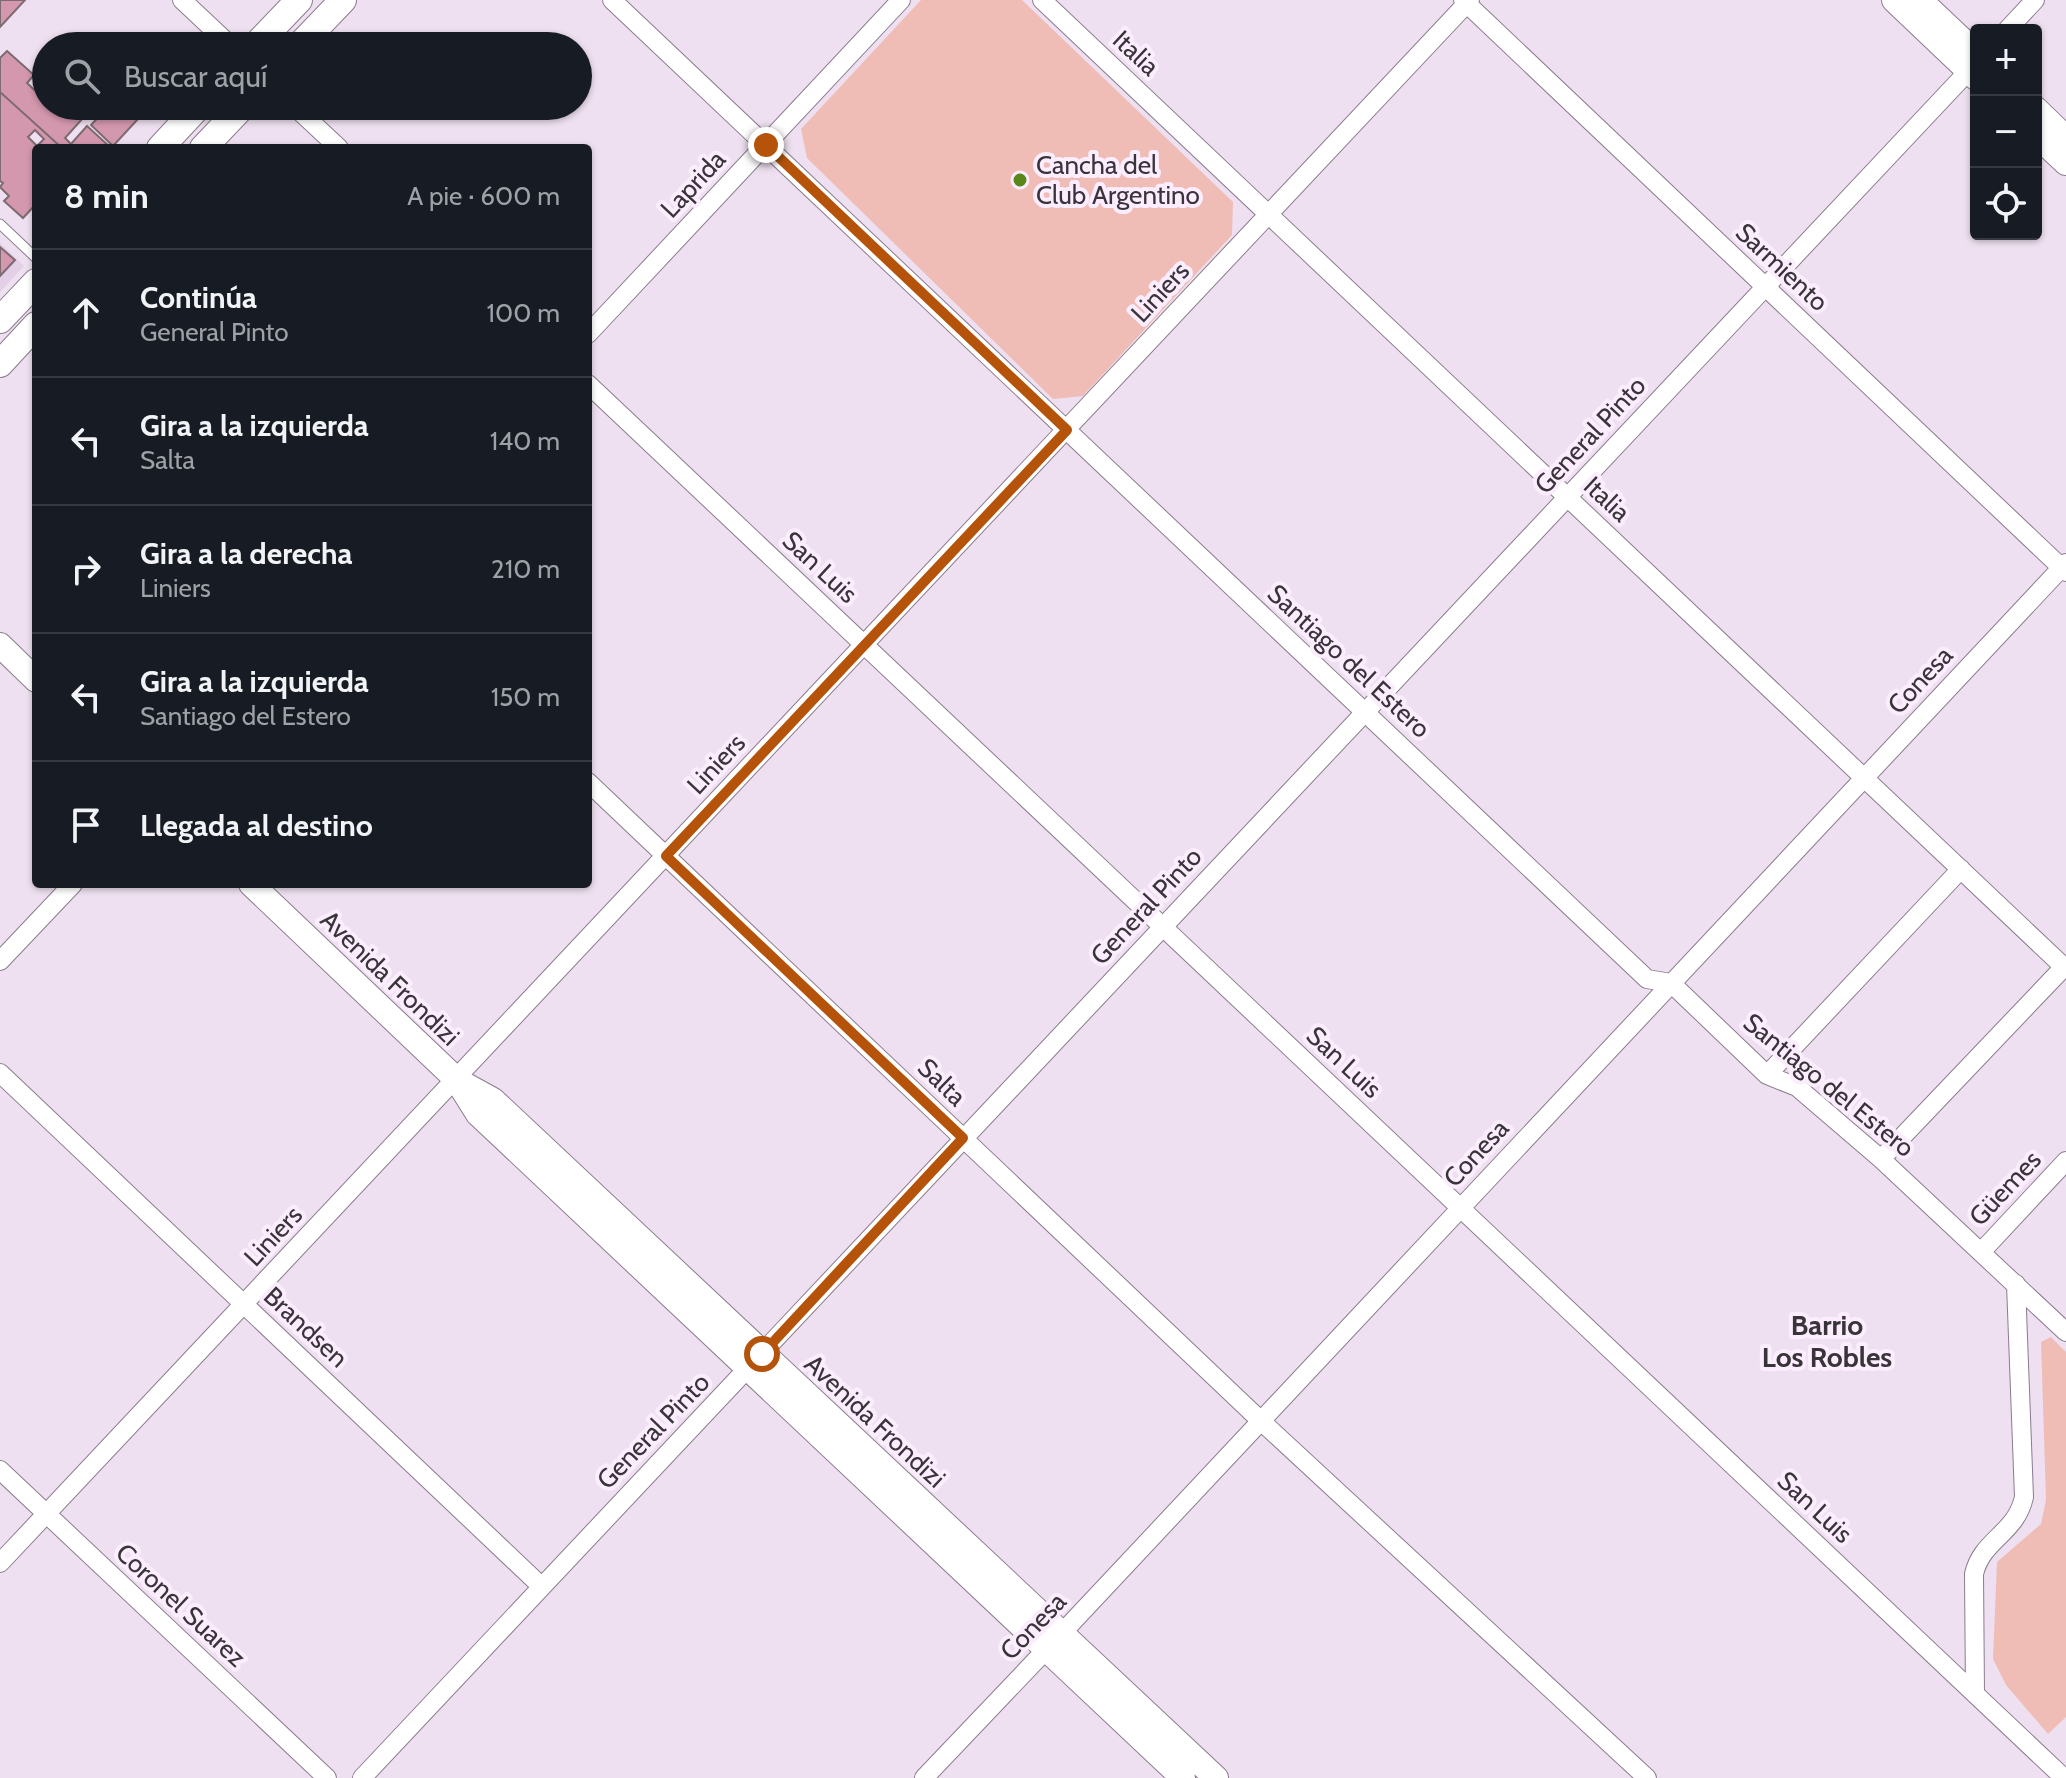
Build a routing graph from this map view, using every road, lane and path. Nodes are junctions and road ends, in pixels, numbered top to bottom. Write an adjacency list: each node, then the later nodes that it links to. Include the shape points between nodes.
1 (182, 0): 12 (street)
2 (299, 0): 13 (main road)
3 (343, 0): 14 (main road)
4 (612, 0): 27 (street, Santiago del Estero)
5 (901, 0): 27 (street, Laprida)
6 (1042, 0): 29 (street, Italia)
7 (1894, 0): 16 (street)
8 (1920, 0): 15 (street)
9 (2035, 0): 11 (street)
10 (1467, 1): 29 (street, Liniers); 33 (street, Sarmiento)
11 (2013, 24)
12 (216, 32)
13 (268, 32)
14 (312, 32)
15 (1970, 61)
16 (1970, 63)
17 (1970, 70): 33 (street, General Pinto)
18 (2042, 115): 22 (street)
19 (186, 120): 24 (main road)
20 (230, 120): 25 (main road)
21 (309, 120): 26 (street)
22 (2066, 138)
23 (2042, 141): 28 (street)
24 (164, 144)
25 (207, 144)
26 (335, 144)
27 (766, 145): 36 (street, Laprida); 39 (street, Santiago del Estero)
28 (2066, 163)
29 (1269, 214): 39 (street, Liniers); 40 (street, Italia)
30 (0, 224): 31 (lane)
31 (32, 254)
32 (32, 286): 34 (main road)
33 (1765, 287): 40 (street, General Pinto); 41 (street, Sarmiento)
34 (0, 320)
35 (32, 329): 37 (main road)
36 (592, 330)
37 (0, 364)
38 (592, 388): 43 (street, San Luis)
39 (1067, 430): 43 (street, Liniers); 45 (street, Santiago del Estero)
40 (1567, 497): 45 (street, General Pinto); 46 (street, Italia)
41 (2064, 567): 46 (street, Conesa)
42 (0, 645): 44 (street)
43 (864, 645): 48 (street, Liniers); 52 (street, San Luis)
44 (32, 676)
45 (1365, 712): 52 (street, General Pinto); 55 (street, Santiago del Estero, via 1647,979)
46 (1864, 778): 49 (street, Italia); 55 (street, Conesa)
47 (592, 786): 48 (street, Salta)
48 (666, 856): 58 (street, Liniers); 59 (street, Salta)
49 (1961, 869): 54 (street, Italia); 57 (street)
50 (69, 888): 53 (street)
51 (255, 888): 58 (street, Avenida Frondizi)
52 (1162, 927): 59 (street, General Pinto); 62 (street, San Luis)
53 (0, 961)
54 (2065, 968): 60 (street)
55 (1671, 983): 57 (street, Santiago del Estero); 62 (street, Conesa)
56 (0, 1073): 65 (street, Brandsen)
57 (1767, 1075): 60 (street, Santiago del Estero, via 1797,1087)
58 (456, 1079): 65 (street, Liniers); 67 (street, Avenida Frondizi, via 478,1114)
59 (963, 1138): 67 (street, General Pinto); 68 (street, Salta)
60 (1881, 1159): 63 (street, Santiago del Estero)
61 (2066, 1161): 63 (street, Güemes)
62 (1460, 1208): 68 (street, Conesa); 74 (street, San Luis)
63 (1982, 1251): 64 (street, Santiago del Estero)
64 (2016, 1284): 66 (street, Santiago del Estero); 74 (street, via 2024,1497 2021,1514 1977,1560)
65 (244, 1304): 70 (street, Liniers); 72 (street, Brandsen)
66 (2066, 1332)
67 (756, 1361): 72 (street, General Pinto); 73 (street, Avenida Frondizi)
68 (1261, 1421): 73 (street, Conesa); 81 (street, Salta)
69 (0, 1470): 70 (street, Coronel Suarez)
70 (47, 1514): 71 (street, Liniers); 76 (street, Coronel Suarez)
71 (0, 1563)
72 (541, 1586): 77 (street, General Pinto)
73 (1055, 1641): 78 (street, Conesa); 79 (street, Avenida Frondizi); 80 (street, Avenida Frondizi)
74 (1975, 1694): 75 (street, San Luis)
75 (2061, 1774)
76 (327, 1778)
77 (362, 1778)
78 (924, 1778)
79 (1183, 1778)
80 (1216, 1778)
81 (1647, 1778)

